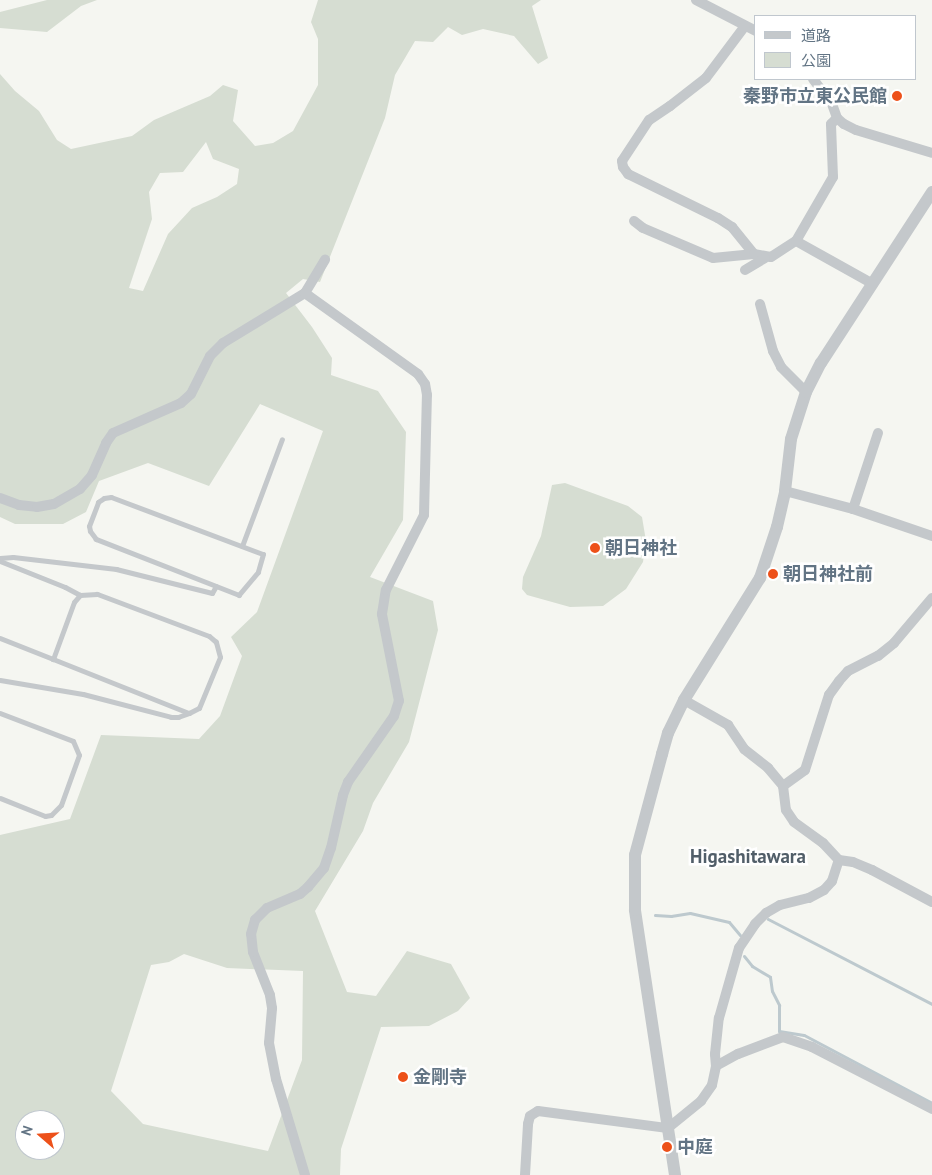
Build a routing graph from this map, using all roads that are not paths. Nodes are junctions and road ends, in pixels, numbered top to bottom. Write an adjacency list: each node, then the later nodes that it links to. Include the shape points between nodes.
1 (696, 0): 2 (street)
2 (745, 26): 3 (street); 10 (street, via 706,78 649,120 622,162 628,174 732,227)
3 (754, 30)
4 (814, 80): 5 (street, via 832,104)
5 (837, 118): 6 (street, via 856,130); 9 (street, via 831,124 833,177)
6 (932, 153)
7 (932, 192): 14 (street)
8 (634, 221): 10 (street, via 712,258)
9 (796, 241): 11 (street); 14 (street)
10 (754, 254): 11 (street)
11 (765, 258): 13 (street)
12 (325, 260): 15 (street)
13 (745, 270)
14 (873, 284): 17 (street, via 820,362)
15 (305, 294): 21 (street, via 223,343 210,356 191,394 181,403 113,433 92,474 80,489 67,498 37,507); 42 (street, via 418,374 427,394 424,515 386,590 382,614 399,701 394,716 346,788 324,868 300,894 267,908 255,920 251,934 253,952 271,1001 269,1043 276,1079)
16 (760, 304): 17 (street, via 773,351 781,367)
17 (806, 392): 20 (street, via 791,439)
18 (878, 433): 22 (street)
19 (282, 439): 24 (lane)
20 (785, 491): 22 (street); 32 (street, via 760,578)
21 (0, 498)
22 (852, 509): 23 (street)
23 (932, 536)
24 (242, 546): 26 (lane, via 264,554 258,572 240,594); 26 (lane, via 111,497 98,502 90,526 96,539)
25 (0, 559): 26 (lane, via 13,557 116,569 212,593); 27 (lane)
26 (216, 586)
27 (80, 595): 30 (lane, via 74,602); 34 (lane, via 97,594 209,636 216,642 220,657 206,696 199,708)
28 (932, 598): 35 (street, via 894,643 878,656 848,671 839,681 829,694 805,770)
29 (0, 638): 30 (lane)
30 (53, 659): 34 (lane)
31 (0, 680): 34 (lane, via 83,694 171,717)
32 (684, 700): 35 (street, via 728,725 744,749 768,768); 41 (street, via 668,733 635,855 635,910)
33 (0, 713): 36 (lane, via 73,741 79,754 61,805 51,815 45,816)
34 (189, 713)
35 (783, 786): 37 (street, via 786,810 794,822 824,843)
36 (0, 798)
37 (839, 860): 38 (street, via 872,870); 39 (street, via 832,881 824,890 809,898 780,904 766,913 739,948 719,1018)
38 (932, 902)
39 (716, 1066): 40 (street, via 745,1050 783,1037 812,1047); 41 (street, via 712,1085 701,1101)
40 (932, 1109)
41 (668, 1128): 43 (street, via 538,1111 530,1116 528,1124); 44 (street)
42 (305, 1175)
43 (525, 1175)
44 (675, 1175)

